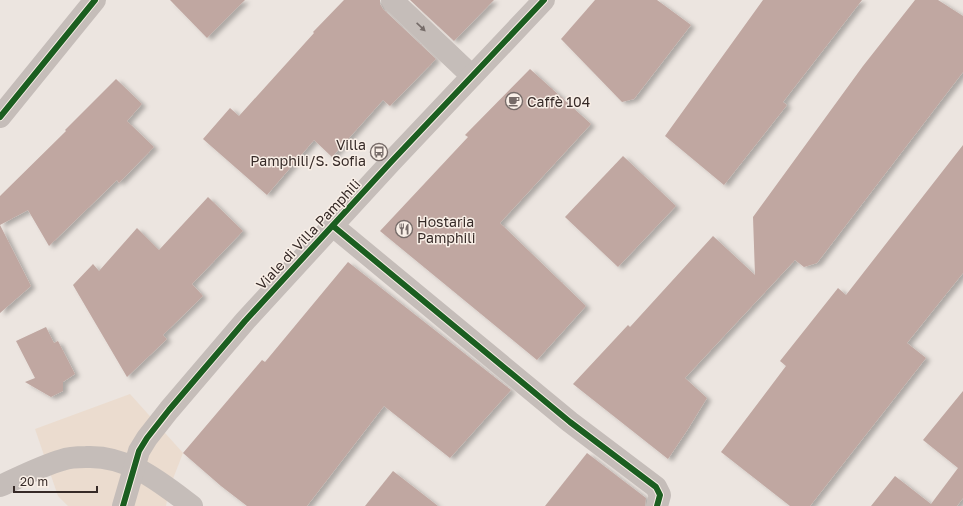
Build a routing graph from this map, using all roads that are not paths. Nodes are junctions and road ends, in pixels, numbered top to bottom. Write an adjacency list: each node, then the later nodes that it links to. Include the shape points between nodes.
1 (95, 0): 5 (street)
2 (392, 0): 4 (street, one-way to 4)
3 (544, 0): 4 (street, Viale di Villa Pamphili)
4 (472, 76): 6 (street, Viale di Villa Pamphili)
5 (0, 117)
6 (333, 226): 7 (street, Viale di Villa Pamphili, via 244,321 169,410 143,444); 11 (street, via 570,422 656,487 660,495)
7 (135, 466): 8 (street, via 109,458 91,456 64,459); 9 (street, Viale di Villa Pamphili); 10 (street)
8 (0, 486)
9 (123, 506)
10 (192, 506)
11 (657, 506)

